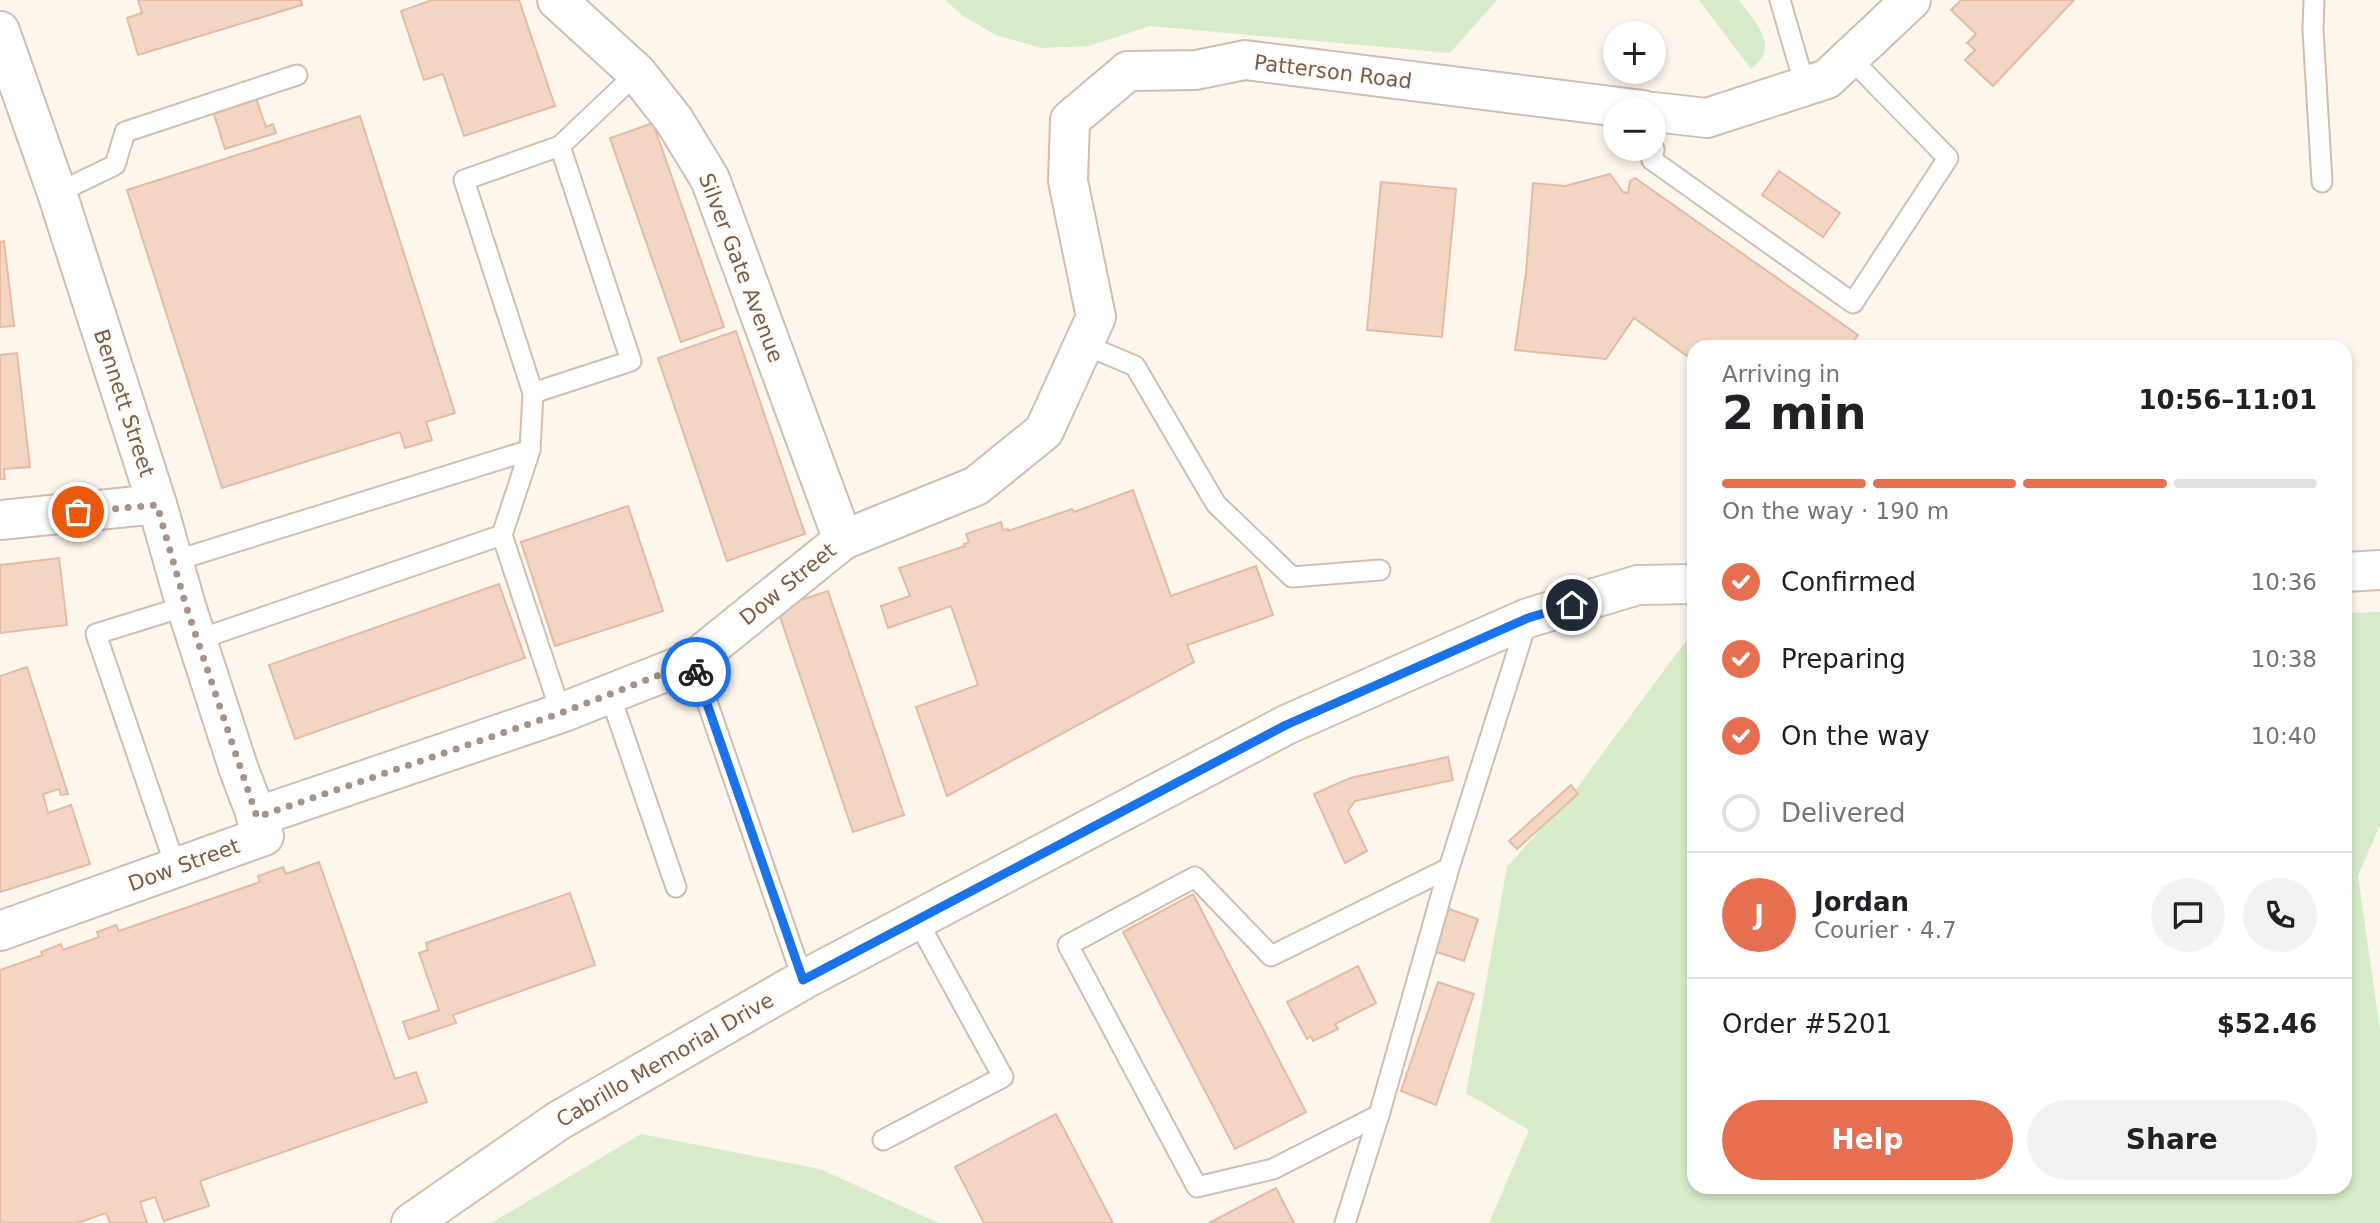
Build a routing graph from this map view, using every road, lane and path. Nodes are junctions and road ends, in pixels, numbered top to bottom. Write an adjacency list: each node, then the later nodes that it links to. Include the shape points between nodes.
1 (557, 0): 7 (street, Silver Gate Avenue)
2 (1780, 0): 9 (lane)
3 (1911, 0): 6 (street, Patterson Road)
4 (2314, 0): 14 (lane)
5 (0, 31): 15 (street, Bennett Street)
6 (1850, 58): 9 (street, Patterson Road, via 1827,79); 13 (lane, via 1948,158 1853,303)
7 (637, 73): 12 (lane); 22 (street, Silver Gate Avenue, via 674,120 710,179)
8 (297, 75): 15 (lane, via 125,132 115,165)
9 (1805, 86): 11 (street, Patterson Road, via 1707,118)
10 (1603, 118): 16 (street, Patterson Road, via 1245,60 1196,70 1128,71 1070,120 1068,181)
11 (1666, 124)
12 (560, 146): 17 (lane, via 464,180); 17 (lane, via 631,361)
13 (1653, 161)
14 (2322, 182)
15 (57, 193): 19 (street, Bennett Street)
16 (1089, 330): 22 (street, Dow Street, via 1044,431 976,486); 24 (lane, via 1135,366 1216,504 1292,577)
17 (533, 393): 18 (lane)
18 (530, 450): 21 (lane); 23 (lane)
19 (157, 505): 20 (street); 23 (street, Bennett Street)
20 (0, 520)
21 (502, 535): 29 (lane); 32 (lane)
22 (843, 540): 30 (street, Dow Street)
23 (174, 561): 29 (street, Bennett Street)
24 (1380, 570)
25 (2380, 570): 26 (street)
26 (2352, 572)
27 (1687, 584): 28 (street, Cabrillo Memorial Drive, via 1638,585)
28 (1528, 618): 34 (lane); 37 (street, Cabrillo Memorial Drive, via 1286,725)
29 (191, 623): 33 (street, Bennett Street); 35 (lane, via 96,634)
30 (693, 662): 31 (street, Dow Street); 39 (lane)
31 (610, 695): 32 (street, Dow Street); 36 (lane)
32 (561, 713): 33 (street, Dow Street)
33 (257, 817): 35 (street, Dow Street, via 264,836)
34 (1449, 867): 40 (lane); 40 (lane, via 1271,956 1195,877 1068,945 1197,1187 1273,1169)
35 (176, 868): 38 (street, Dow Street)
36 (676, 887)
37 (916, 920): 39 (street, Cabrillo Memorial Drive); 41 (lane, via 1003,1077)
38 (0, 931)
39 (803, 980): 42 (street, Cabrillo Memorial Drive, via 558,1121)
40 (1379, 1115): 43 (lane)
41 (883, 1140)
42 (411, 1223)
43 (1345, 1223)

